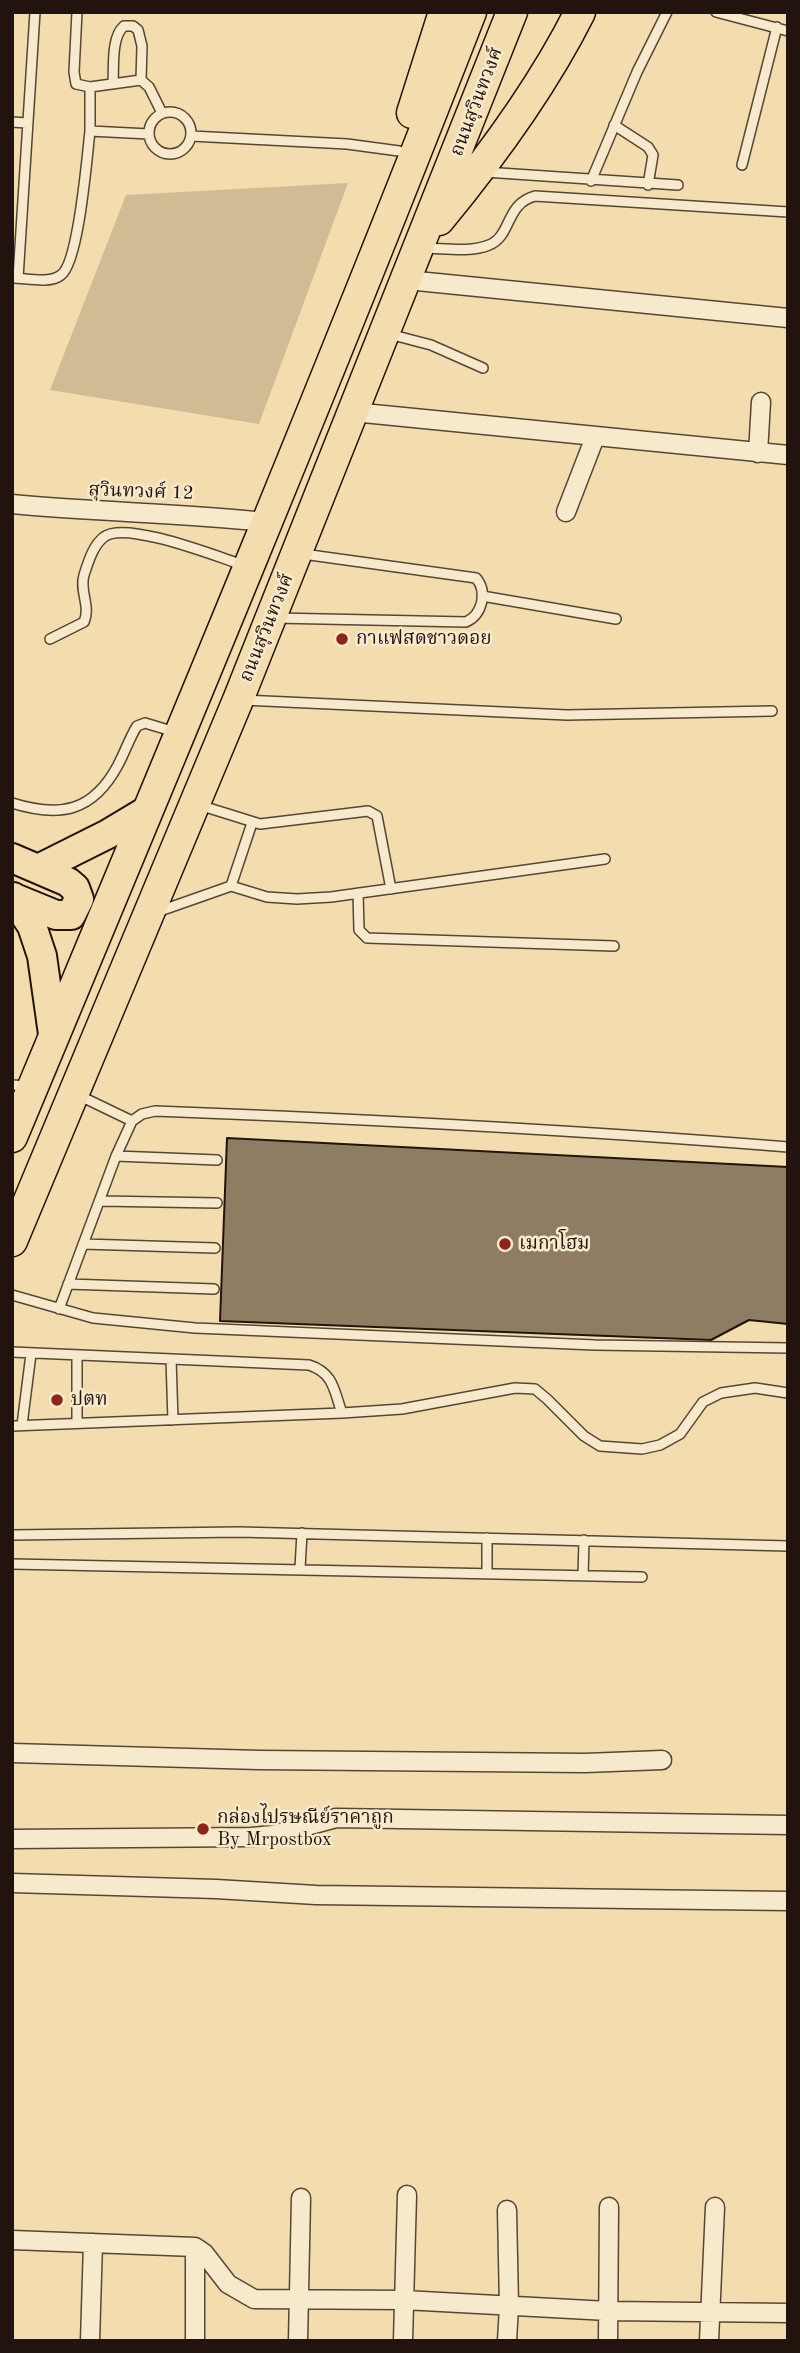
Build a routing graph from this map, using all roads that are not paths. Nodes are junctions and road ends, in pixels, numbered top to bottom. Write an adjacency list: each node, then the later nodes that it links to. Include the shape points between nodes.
1 (35, 12): 16 (lane)
2 (77, 12): 13 (lane, via 74,80)
3 (444, 12): 21 (highway)
4 (471, 12): 29 (highway, ถนนสุวินทวงศ์)
5 (512, 12): 28 (highway, ถนนสุวินทวงศ์)
6 (580, 12): 23 (highway)
7 (667, 12): 17 (lane)
8 (716, 12): 9 (lane)
9 (777, 27): 10 (lane); 22 (lane)
10 (788, 31)
11 (141, 80): 12 (lane); 12 (lane, via 141,36 133,26 124,26 116,40); 14 (lane)
12 (113, 84): 13 (lane)
13 (90, 87): 18 (lane)
14 (162, 113): 19 (lane, via 151,123); 20 (lane, via 179,113)
15 (12, 122): 16 (lane)
16 (27, 123): 30 (lane)
17 (614, 125): 24 (lane); 25 (lane, via 653,155)
18 (90, 131): 19 (lane); 30 (lane, via 69,266 61,276 50,279)
19 (149, 134): 20 (lane, via 157,149 167,154 186,146)
20 (191, 136): 21 (lane)
21 (399, 151): 29 (highway)
22 (742, 165)
23 (480, 172): 24 (lane); 28 (highway)
24 (591, 181): 25 (lane)
25 (648, 184): 26 (lane)
26 (678, 185)
27 (788, 212): 28 (lane, via 535,195 519,202 500,237 490,245)
28 (421, 244): 31 (highway, ถนนสุวินทวงศ์)
29 (377, 252): 42 (highway, ถนนสุวินทวงศ์)
30 (15, 278)
31 (407, 280): 32 (street); 33 (highway, ถนนสุวินทวงศ์)
32 (788, 318)
33 (385, 333): 34 (lane, via 431,345); 36 (highway, ถนนสุวินทวงศ์)
34 (482, 368)
35 (761, 402): 38 (street)
36 (354, 412): 37 (street); 43 (highway, ถนนสุวินทวงศ์)
37 (596, 438): 38 (street); 41 (street)
38 (758, 453): 39 (street)
39 (788, 455)
40 (12, 504): 42 (street, สุวินทวงศ์ 12)
41 (566, 512)
42 (267, 522): 44 (highway, ถนนสุวินทวงศ์)
43 (297, 554): 45 (lane, via 467,575 480,582); 46 (highway, ถนนสุวินทวงศ์)
44 (248, 567): 48 (lane, via 149,536 120,532 105,536 82,580 88,614 84,622); 51 (highway, ถนนสุวินทวงศ์)
45 (482, 596): 46 (lane, via 479,613 466,622); 47 (lane)
46 (271, 618): 49 (highway, ถนนสุวินทวงศ์)
47 (616, 619)
48 (50, 639)
49 (238, 700): 50 (lane, via 566,715); 53 (highway, ถนนสุวินทวงศ์)
50 (772, 711)
51 (180, 734): 52 (lane, via 145,723 137,726 103,787 74,807 49,812); 54 (highway, ถนนสุวินทวงศ์)
52 (12, 803)
53 (194, 804): 55 (lane); 63 (highway, ถนนสุวินทวงศ์)
54 (148, 810): 58 (main road); 65 (highway, ถนนสุวินทวงศ์)
55 (252, 822): 59 (lane); 60 (lane, via 373,812)
56 (12, 858): 58 (main road)
57 (605, 859): 60 (lane)
58 (38, 869): 62 (main road, via 75,888 79,899 75,911 61,916)
59 (231, 886): 61 (lane, via 282,899); 63 (lane)
60 (391, 889): 61 (lane)
61 (358, 894): 64 (lane, via 359,930 367,938)
62 (13, 897): 65 (main road, via 32,926 42,956)
63 (149, 915): 67 (highway, ถนนสุวินทวงศ์)
64 (614, 946)
65 (54, 1034): 66 (highway, ถนนสุวินทวงศ์)
66 (23, 1086): 69 (highway, ถนนสุวินทวงศ์)
67 (74, 1093): 68 (lane); 75 (highway, ถนนสุวินทวงศ์)
68 (132, 1121): 70 (lane, via 155,1111 588,1131); 71 (lane)
69 (12, 1137)
70 (788, 1147)
71 (116, 1156): 72 (lane); 73 (lane)
72 (217, 1160)
73 (100, 1201): 74 (lane); 76 (lane)
74 (217, 1203)
75 (12, 1241)
76 (83, 1244): 77 (lane); 78 (lane)
77 (215, 1248)
78 (68, 1284): 79 (lane); 81 (lane)
79 (214, 1289)
80 (12, 1295): 81 (lane)
81 (59, 1309): 82 (lane, via 119,1322 195,1328 595,1345)
82 (788, 1348)
83 (12, 1353): 84 (lane)
84 (31, 1354): 85 (lane); 91 (lane)
85 (77, 1356): 86 (lane); 90 (lane)
86 (171, 1360): 88 (lane, via 309,1365 329,1376); 89 (lane)
87 (788, 1393): 88 (lane, via 755,1388 721,1393 704,1402 680,1434 642,1449 600,1446 534,1390 515,1388 402,1409)
88 (342, 1413): 89 (lane)
89 (173, 1420): 90 (lane)
90 (77, 1422): 91 (lane)
91 (17, 1425)
92 (302, 1533): 93 (lane); 94 (lane); 98 (lane)
93 (12, 1535)
94 (487, 1538): 95 (lane); 99 (lane)
95 (584, 1540): 96 (lane); 100 (lane)
96 (788, 1546)
97 (12, 1564): 98 (lane)
98 (300, 1568): 99 (lane)
99 (487, 1573): 100 (lane)
100 (583, 1576): 101 (lane)
101 (642, 1577)
102 (12, 1752): 103 (street, via 259,1760)
103 (662, 1760)
104 (788, 1825): 105 (street, via 336,1818 251,1837)
105 (12, 1839)
106 (12, 1883): 107 (street, via 316,1895)
107 (788, 1901)
108 (407, 2195): 117 (street)
109 (301, 2198): 116 (street)
110 (610, 2207): 119 (street)
111 (715, 2207): 120 (street)
112 (507, 2210): 118 (street)
113 (12, 2240): 114 (street)
114 (93, 2243): 115 (street); 122 (street)
115 (195, 2247): 116 (street, via 242,2294 254,2299); 123 (street)
116 (299, 2299): 117 (street); 124 (street)
117 (404, 2300): 118 (street); 125 (street)
118 (509, 2306): 119 (street); 126 (street)
119 (608, 2311): 120 (street); 127 (street)
120 (708, 2311): 121 (street); 128 (street)
121 (788, 2313)
122 (90, 2341)
123 (195, 2341)
124 (298, 2341)
125 (403, 2341)
126 (507, 2341)
127 (608, 2341)
128 (709, 2341)

